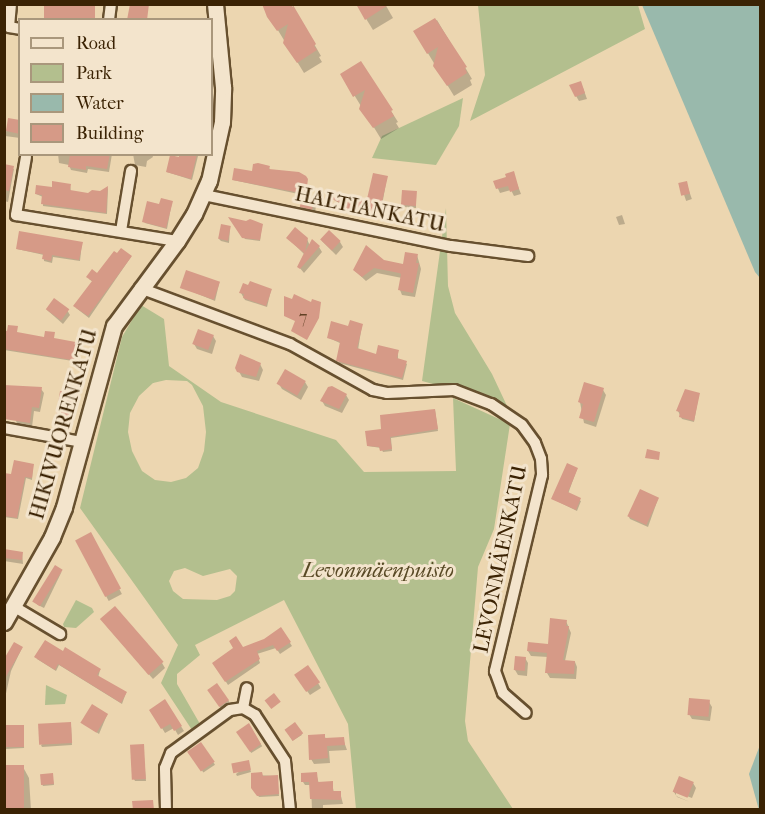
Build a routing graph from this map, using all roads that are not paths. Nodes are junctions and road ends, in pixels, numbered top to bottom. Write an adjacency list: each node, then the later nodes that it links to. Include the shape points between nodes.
1 (11, 4): 3 (street, via 9,27)
2 (214, 4): 4 (street, HIKIVUORENKATU)
3 (18, 29)
4 (216, 58): 7 (street, HIKIVUORENKATU, via 222,122 215,163)
5 (26, 157): 8 (street, via 16,215)
6 (131, 171): 8 (street)
7 (204, 195): 9 (street, HIKIVUORENKATU); 10 (street, HALTIANKATU, via 451,246)
8 (121, 231): 9 (street)
9 (177, 241): 11 (street, HIKIVUORENKATU)
10 (528, 256)
11 (140, 288): 13 (street, HIKIVUORENKATU, via 114,326); 19 (street, LEVONMÄENKATU, via 290,344 373,390 454,390 491,404 522,425 538,451 542,475 495,671 503,693)
12 (4, 428): 13 (street)
13 (82, 442): 14 (street, HIKIVUORENKATU, via 52,537)
14 (13, 606): 15 (street, HIKIVUORENKATU); 16 (street)
15 (4, 622)
16 (60, 634)
17 (247, 688): 18 (street)
18 (243, 708): 20 (street, via 230,710 171,753 165,768); 21 (street, via 255,715 285,760)
19 (526, 714)
20 (166, 810)
21 (290, 810)

